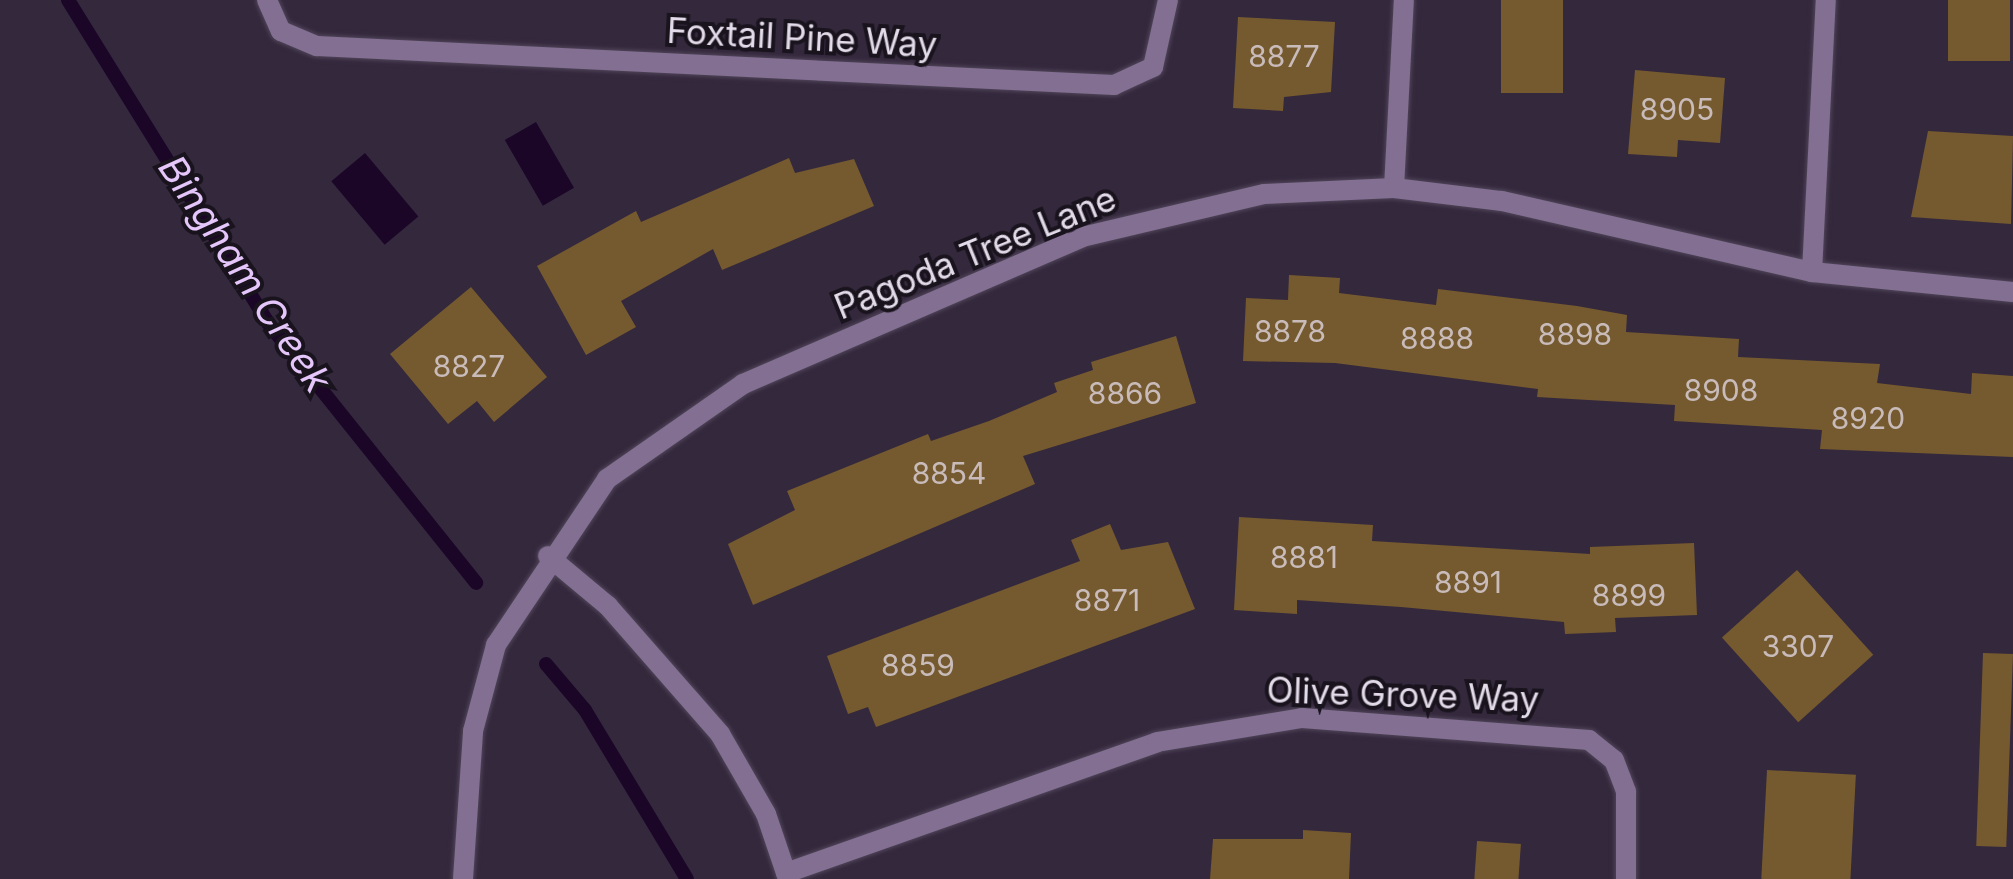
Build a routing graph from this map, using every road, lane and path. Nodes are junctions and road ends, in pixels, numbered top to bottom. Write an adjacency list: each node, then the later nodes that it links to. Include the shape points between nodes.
1 (268, 0): 2 (street, Foxtail Pine Way, via 281,32 317,46 1114,85 1143,77 1161,54)
2 (1168, 0)
3 (1404, 0): 5 (street)
4 (1826, 0): 6 (street)
5 (1394, 188): 6 (street, Pagoda Tree Lane, via 1502,202); 8 (street, Pagoda Tree Lane, via 1264,194 1121,224 743,384 636,452)
6 (1812, 272): 7 (street, Pagoda Tree Lane)
7 (2013, 292)
8 (548, 556): 9 (street, via 608,606 720,734); 10 (street, Pagoda Tree Lane, via 504,630 478,700)
9 (787, 876): 11 (street, Olive Grove Way, via 1158,742 1302,718 1589,740 1621,776)
10 (463, 879)
11 (1626, 879)

